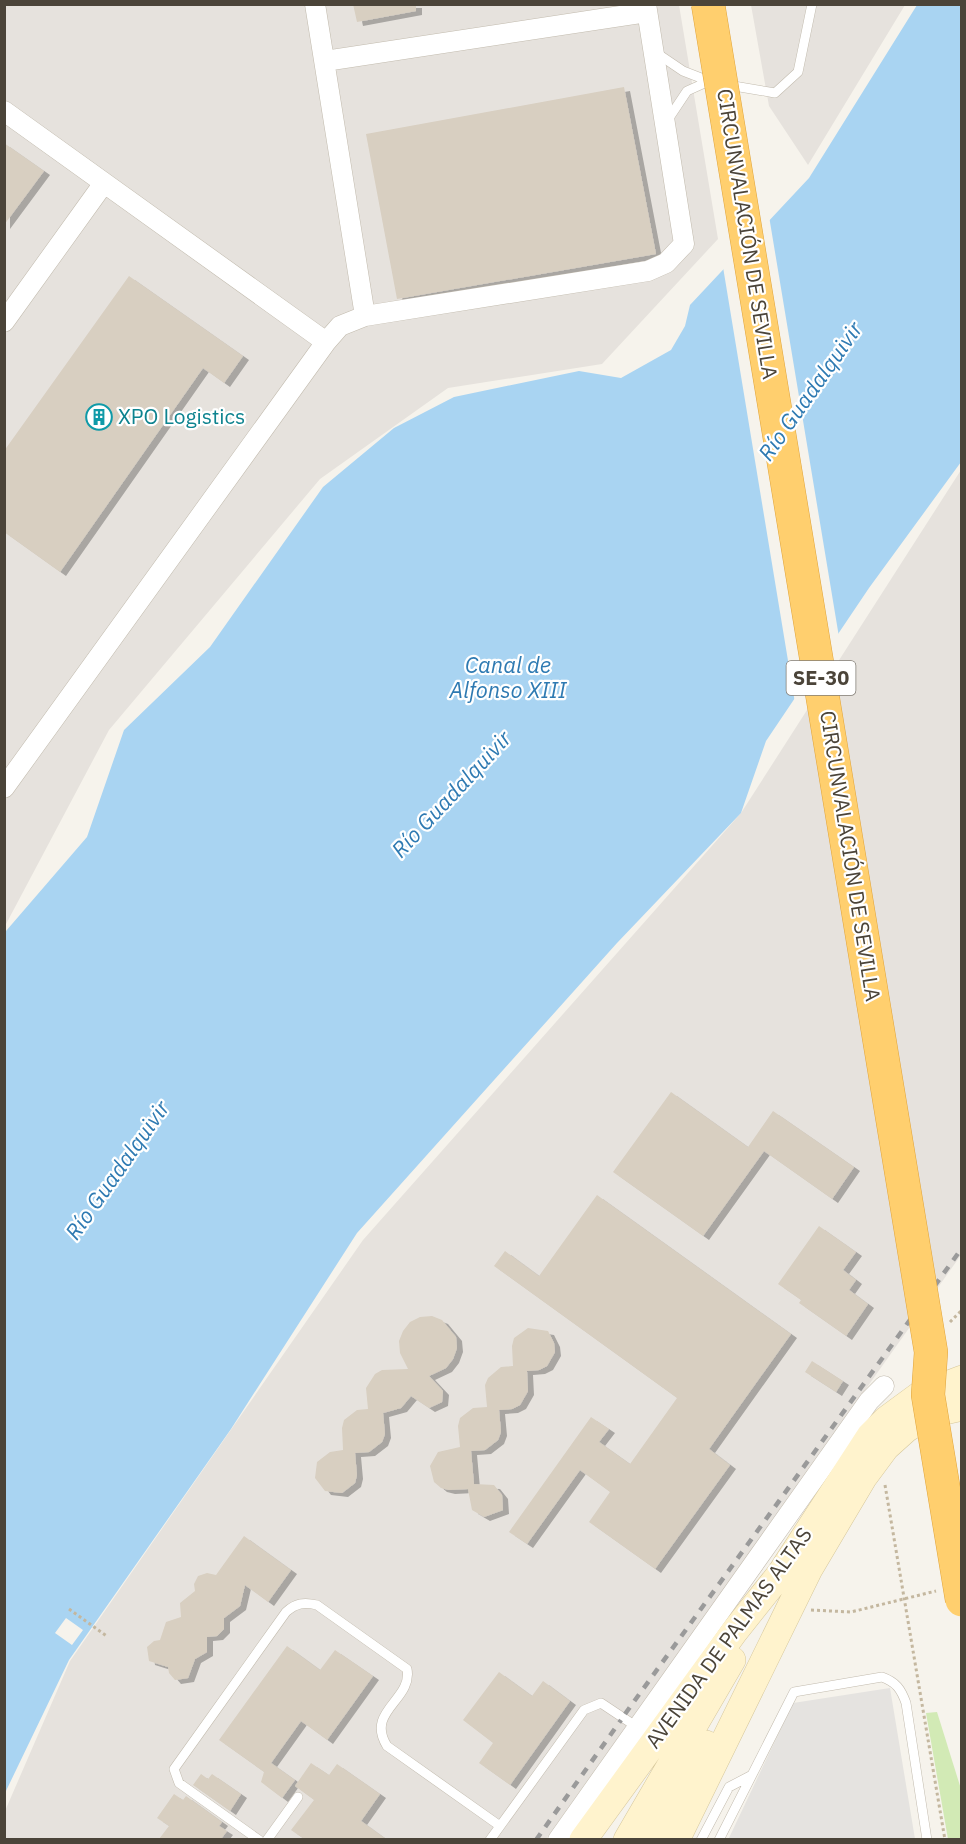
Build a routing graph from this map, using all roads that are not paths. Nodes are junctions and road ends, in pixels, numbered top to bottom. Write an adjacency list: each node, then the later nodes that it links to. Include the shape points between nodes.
1 (315, 4): 6 (street)
2 (708, 4): 15 (highway, CIRCUNVALACIÓN DE SEVILLA / SE-30, bridge)
3 (812, 4): 7 (lane, via 798,72 775,93)
4 (647, 8): 5 (street); 6 (street)
5 (654, 52): 7 (lane); 9 (street)
6 (325, 61): 11 (street)
7 (707, 82): 9 (lane, via 687,91)
8 (4, 111): 10 (street)
9 (666, 124): 11 (street, via 684,244 666,263 648,271)
10 (104, 183): 12 (street); 13 (street)
11 (365, 316): 13 (street, via 340,326)
12 (4, 322)
13 (326, 342): 14 (street)
14 (4, 788)
15 (931, 1352): 19 (highway, CIRCUNVALACIÓN DE SEVILLA / SE-30, via 948,1392); 22 (highway, CIRCUNVALACIÓN DE SEVILLA / SE-30, bridge, via 928,1395)
16 (962, 1379): 21 (main road, AVENIDA DE PALMAS ALTAS, via 920,1395 870,1436)
17 (884, 1386): 23 (street, via 869,1401)
18 (962, 1407): 20 (main road, AVENIDA DE PALMAS ALTAS, via 932,1414 906,1429 886,1448)
19 (962, 1469)
20 (808, 1569): 33 (main road); 34 (main road, AVENIDA DE PALMAS ALTAS)
21 (781, 1573): 31 (main road, AVENIDA DE PALMAS ALTAS); 32 (main road)
22 (950, 1595)
23 (637, 1726): 26 (lane, via 601,1703 584,1710); 30 (street)
24 (752, 1775): 35 (lane, via 729,1787); 36 (lane); 37 (lane, via 794,1692 882,1677 892,1680 902,1690 906,1703)
25 (298, 1797): 28 (lane)
26 (500, 1826): 27 (lane, via 387,1746 380,1730 382,1718 407,1683 407,1669 317,1605 308,1603 286,1612 174,1769 179,1783); 29 (lane)
27 (259, 1839)
28 (267, 1839)
29 (490, 1839)
30 (558, 1839)
31 (583, 1839)
32 (627, 1839)
33 (650, 1839)
34 (676, 1839)
35 (701, 1839)
36 (719, 1839)
37 (927, 1839)

